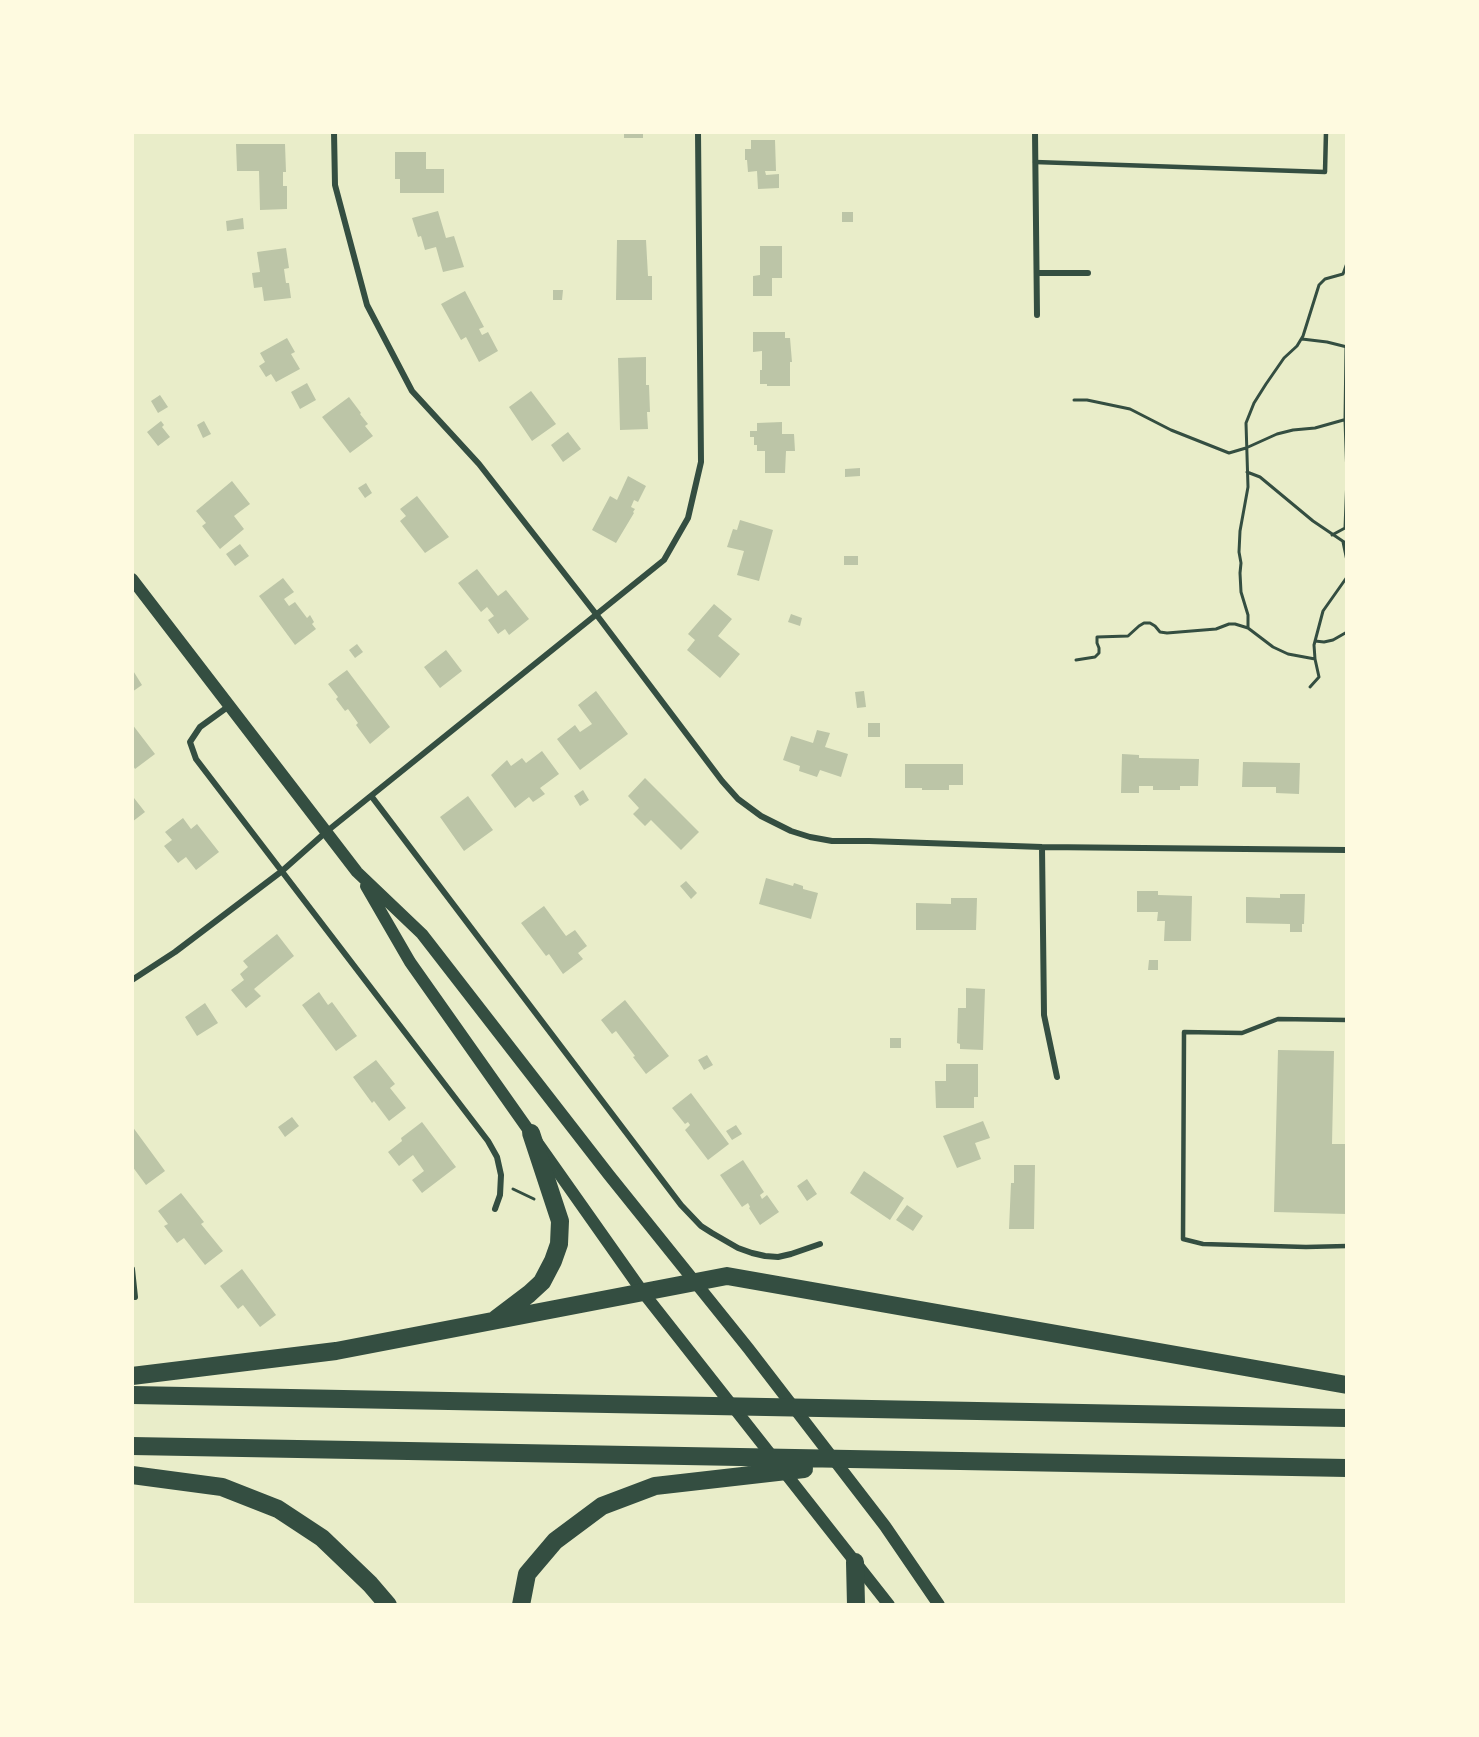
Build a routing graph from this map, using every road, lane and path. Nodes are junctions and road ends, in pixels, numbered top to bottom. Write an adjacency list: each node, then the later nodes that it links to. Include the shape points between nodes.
1 (334, 132): 21 (street, via 335,185 367,305 412,391 478,464)
2 (698, 132): 21 (street, via 701,462 688,518 664,560)
3 (1035, 132): 5 (street)
4 (1326, 132): 5 (lane, via 1325,172)
5 (1035, 162): 7 (street)
6 (1347, 263): 10 (path, via 1343,274 1319,285)
7 (1037, 273): 8 (street); 9 (street)
8 (1088, 273)
9 (1037, 315)
10 (1302, 339): 11 (path); 14 (path, via 1254,403 1246,423)
11 (1346, 347): 13 (path)
12 (1074, 400): 14 (path, via 1130,409 1229,453)
13 (1346, 420): 14 (path, via 1277,434); 16 (path, via 1345,528)
14 (1246, 448): 15 (path)
15 (1247, 472): 16 (path, via 1260,477); 22 (path, via 1239,552)
16 (1332, 535): 17 (path)
17 (1345, 543): 18 (path)
18 (1347, 561)
19 (1347, 577): 24 (path, via 1323,611)
20 (132, 579): 28 (main road)
21 (596, 614): 29 (street); 31 (street, via 728,789 762,816 791,831 832,841)
22 (1248, 628): 25 (path, via 1288,654); 26 (path, via 1229,624 1167,633 1144,623 1128,636 1098,637 1099,653)
23 (1347, 632): 24 (path, via 1333,640)
24 (1315, 641): 25 (path)
25 (1315, 659): 27 (path, via 1319,677)
26 (1076, 660)
27 (1310, 687)
28 (229, 706): 30 (main road); 33 (street, via 200,727 190,742 196,759)
29 (372, 797): 30 (street); 42 (street, via 681,1205 701,1226 738,1248 765,1256 778,1257)
30 (326, 832): 33 (street); 34 (main road)
31 (1042, 847): 32 (street); 37 (street, via 1044,1015)
32 (1347, 850)
33 (282, 871): 35 (street); 39 (street, via 488,1141 497,1157)
34 (357, 872): 38 (main road, via 410,962); 45 (main road, via 422,934)
35 (132, 980)
36 (1347, 1020): 43 (lane, via 1278,1019 1242,1033 1184,1032 1183,1228 1183,1239 1203,1244)
37 (1057, 1077)
38 (531, 1133): 46 (main road); 48 (highway, via 560,1221 559,1244 542,1282)
39 (500, 1184): 40 (path); 41 (street)
40 (541, 1202)
41 (495, 1209)
42 (820, 1244)
43 (1347, 1246)
44 (132, 1269): 47 (street)
45 (695, 1281): 46 (highway); 50 (highway, via 727,1276); 62 (main road, via 885,1526)
46 (642, 1291): 48 (highway); 57 (main road)
47 (135, 1298)
48 (491, 1322): 49 (highway, via 336,1351)
49 (132, 1376)
50 (1347, 1385)
51 (132, 1395): 52 (highway)
52 (1347, 1418)
53 (132, 1446): 54 (highway)
54 (874, 1460): 55 (highway); 59 (highway, via 655,1486 602,1506 555,1541 527,1574)
55 (1347, 1468)
56 (132, 1475): 58 (highway, via 222,1487 278,1509 322,1538)
57 (855, 1562): 60 (highway); 61 (main road)
58 (388, 1605)
59 (521, 1605)
60 (856, 1605)
61 (889, 1605)
62 (939, 1605)

